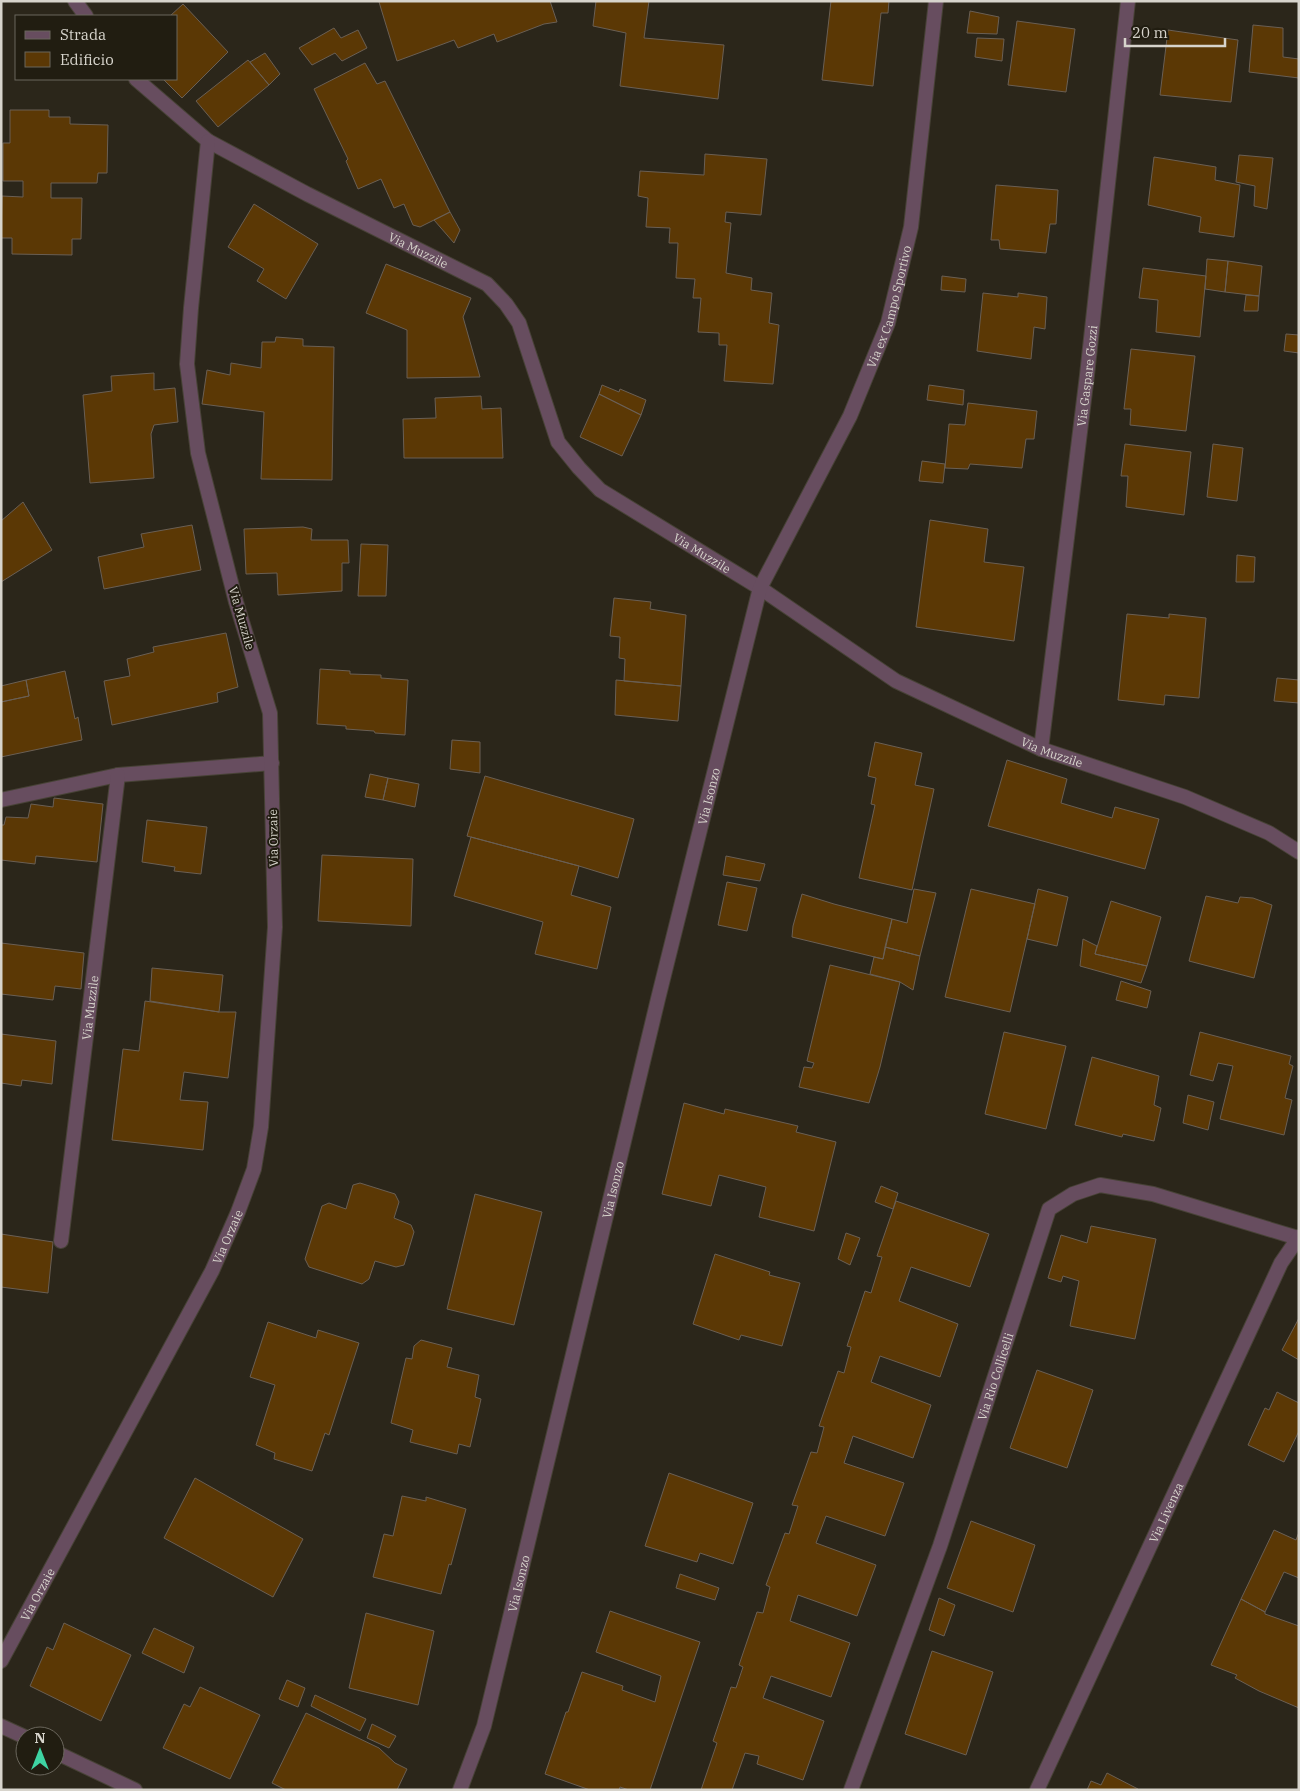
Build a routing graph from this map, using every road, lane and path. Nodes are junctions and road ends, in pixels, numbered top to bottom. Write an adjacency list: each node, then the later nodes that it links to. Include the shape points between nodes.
1 (75, 1): 4 (street)
2 (936, 1): 7 (street, Via ex Campo Sportivo, via 911,226 888,323 850,416)
3 (1128, 1): 8 (street, Via Gaspare Gozzi)
4 (85, 15)
5 (137, 80): 6 (street, Via Muzzile)
6 (208, 141): 7 (street, Via Muzzile, via 487,284 519,324 558,442 579,468 600,490); 9 (street, Via Muzzile, via 188,364 198,453 236,602 270,713)
7 (760, 588): 8 (street, Via Muzzile, via 896,681); 20 (street, Via Isonzo, via 484,1726)
8 (1041, 749): 12 (street, Via Muzzile, via 1185,796 1269,833)
9 (272, 762): 10 (street); 15 (street, Via Orzaie, via 274,927 261,1127 254,1169 212,1271)
10 (118, 775): 11 (street); 14 (street, Via Muzzile)
11 (1, 800)
12 (1299, 852)
13 (1298, 1238): 21 (street, Via Rio Collicelli, via 1153,1194 1100,1185 1073,1194 1049,1209 940,1546); 22 (street, Via Livenza, via 1281,1263)
14 (61, 1240)
15 (1, 1661)
16 (1, 1726): 17 (street)
17 (15, 1732)
18 (65, 1757): 19 (street)
19 (135, 1790)
20 (460, 1790)
21 (851, 1790)
22 (1037, 1790)

